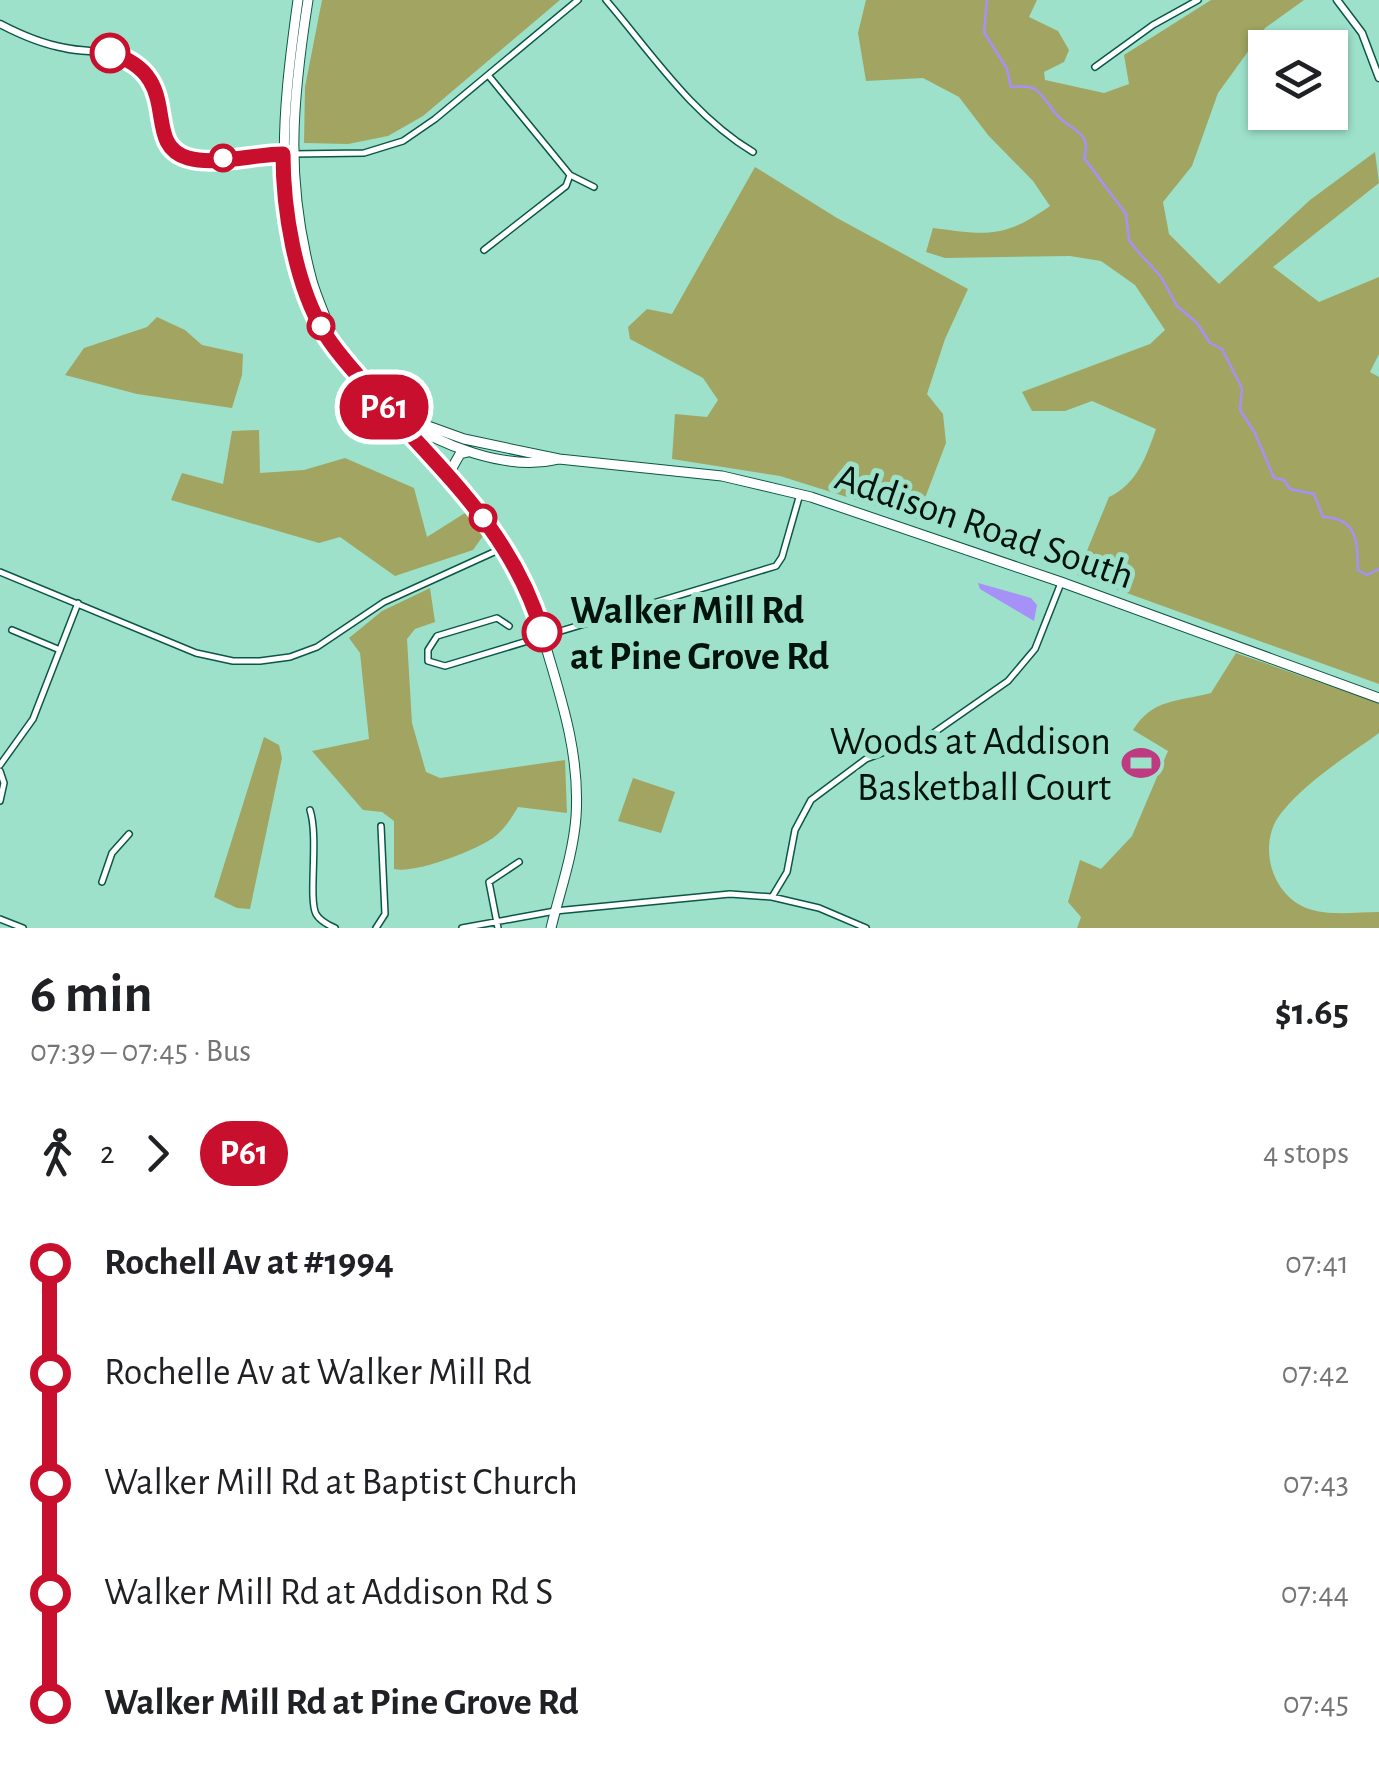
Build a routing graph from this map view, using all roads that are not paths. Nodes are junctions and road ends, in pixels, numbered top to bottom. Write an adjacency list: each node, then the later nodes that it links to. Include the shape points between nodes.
1 (298, 0): 12 (main road)
2 (308, 0): 12 (main road)
3 (578, 0): 9 (street)
4 (606, 0): 11 (street, via 698,110)
5 (1198, 0): 8 (street)
6 (1337, 0): 10 (street, via 1362,33)
7 (0, 24): 12 (street, via 51,46 110,53 136,64 155,86 165,136 185,157)
8 (1096, 67)
9 (488, 76): 12 (street, via 392,146); 13 (street)
10 (1379, 78)
11 (754, 152)
12 (287, 154): 16 (main road, via 285,199 298,263 324,333)
13 (570, 176): 14 (street); 15 (street)
14 (594, 188)
15 (484, 250)
16 (377, 399): 17 (main road, Addison Road South, via 425,434); 20 (main road)
17 (450, 440): 18 (main road, Addison Road South); 19 (main road, Addison Road South); 20 (main road)
18 (469, 452): 19 (main road, Addison Road South); 20 (main road, via 460,454)
19 (559, 459): 21 (main road, Addison Road South, via 722,476)
20 (448, 475): 22 (main road)
21 (800, 494): 24 (main road, Addison Road South); 28 (street, via 777,565)
22 (504, 548): 25 (street, via 384,602 333,639 278,659 233,661 196,653); 28 (main road, via 529,590)
23 (0, 572): 25 (street)
24 (1061, 582): 30 (main road, Addison Road South); 38 (street, via 1036,649 1008,681 932,734 866,759 811,800)
25 (78, 603): 29 (street)
26 (509, 626): 28 (street, via 497,618 437,636 428,661 446,666)
27 (12, 630): 29 (street)
28 (544, 638): 39 (main road, via 576,773 574,835)
29 (60, 650): 31 (street, via 30,724)
30 (1379, 698)
31 (0, 768): 32 (street)
32 (0, 801)
33 (310, 810): 43 (street, via 314,906)
34 (382, 826): 44 (street, via 385,914)
35 (129, 834): 37 (street, via 112,853)
36 (519, 862): 41 (street, via 489,884)
37 (102, 882)
38 (772, 898): 39 (street, via 730,894); 47 (street)
39 (555, 910): 41 (street); 46 (main road)
40 (0, 919): 42 (street)
41 (497, 925): 45 (street)
42 (23, 928)
43 (335, 928)
44 (376, 928)
45 (462, 928)
46 (552, 928)
47 (866, 928)

